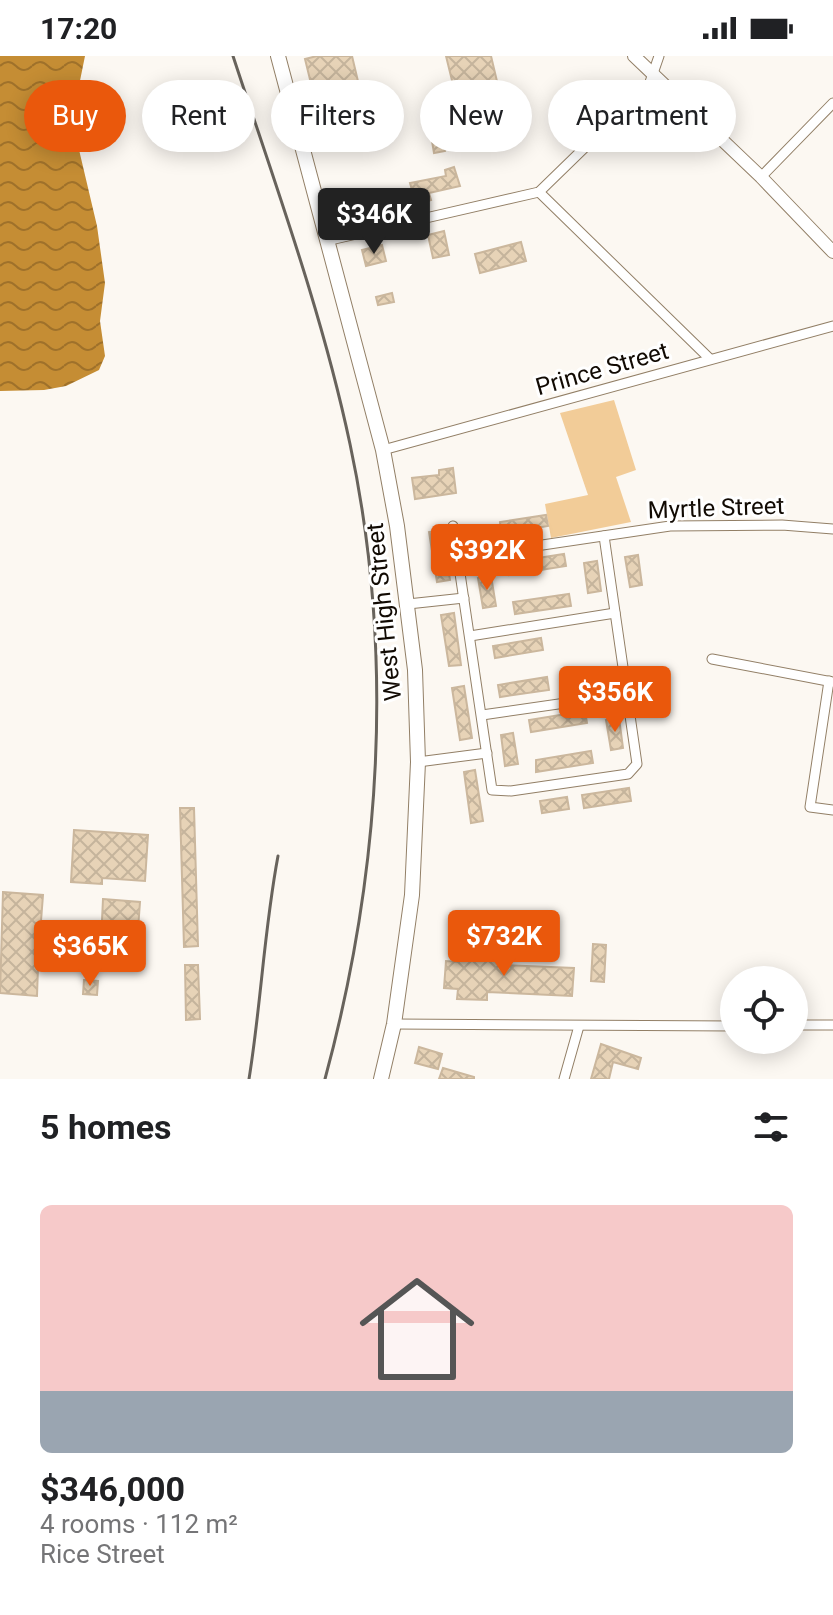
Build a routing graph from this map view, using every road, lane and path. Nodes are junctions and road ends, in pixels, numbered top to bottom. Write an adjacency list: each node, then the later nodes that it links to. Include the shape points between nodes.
1 (278, 56): 8 (main road, West High Street)
2 (634, 56): 4 (street)
3 (659, 56): 4 (street)
4 (653, 74): 6 (street); 7 (street, via 649,85)
5 (833, 103): 6 (street)
6 (761, 177): 9 (street)
7 (539, 192): 8 (street); 11 (street)
8 (326, 241): 12 (main road, West High Street)
9 (833, 252)
10 (833, 326): 11 (street, Prince Street)
11 (710, 359): 12 (street, Prince Street)
12 (383, 450): 18 (main road, West High Street)
13 (453, 526): 16 (street)
14 (833, 529): 15 (street, Myrtle Street, via 670,526)
15 (604, 536): 16 (street, Myrtle Street); 19 (street)
16 (459, 560): 17 (street)
17 (464, 598): 18 (street); 20 (street)
18 (408, 604): 26 (main road, West High Street)
19 (615, 613): 20 (street); 23 (street)
20 (470, 636): 24 (street)
21 (712, 659): 22 (street)
22 (831, 681): 27 (street, via 810,807)
23 (628, 694): 24 (street); 25 (street, via 637,764 628,774 492,790)
24 (482, 715): 25 (street)
25 (487, 753): 26 (street)
26 (418, 762): 28 (main road, West High Street, via 412,895)
27 (833, 810)
28 (394, 1024): 31 (street); 33 (main road, West High Street)
29 (808, 1025): 30 (street)
30 (833, 1025)
31 (579, 1026): 32 (street); 34 (street)
32 (720, 1026)
33 (381, 1079)
34 (564, 1079)

